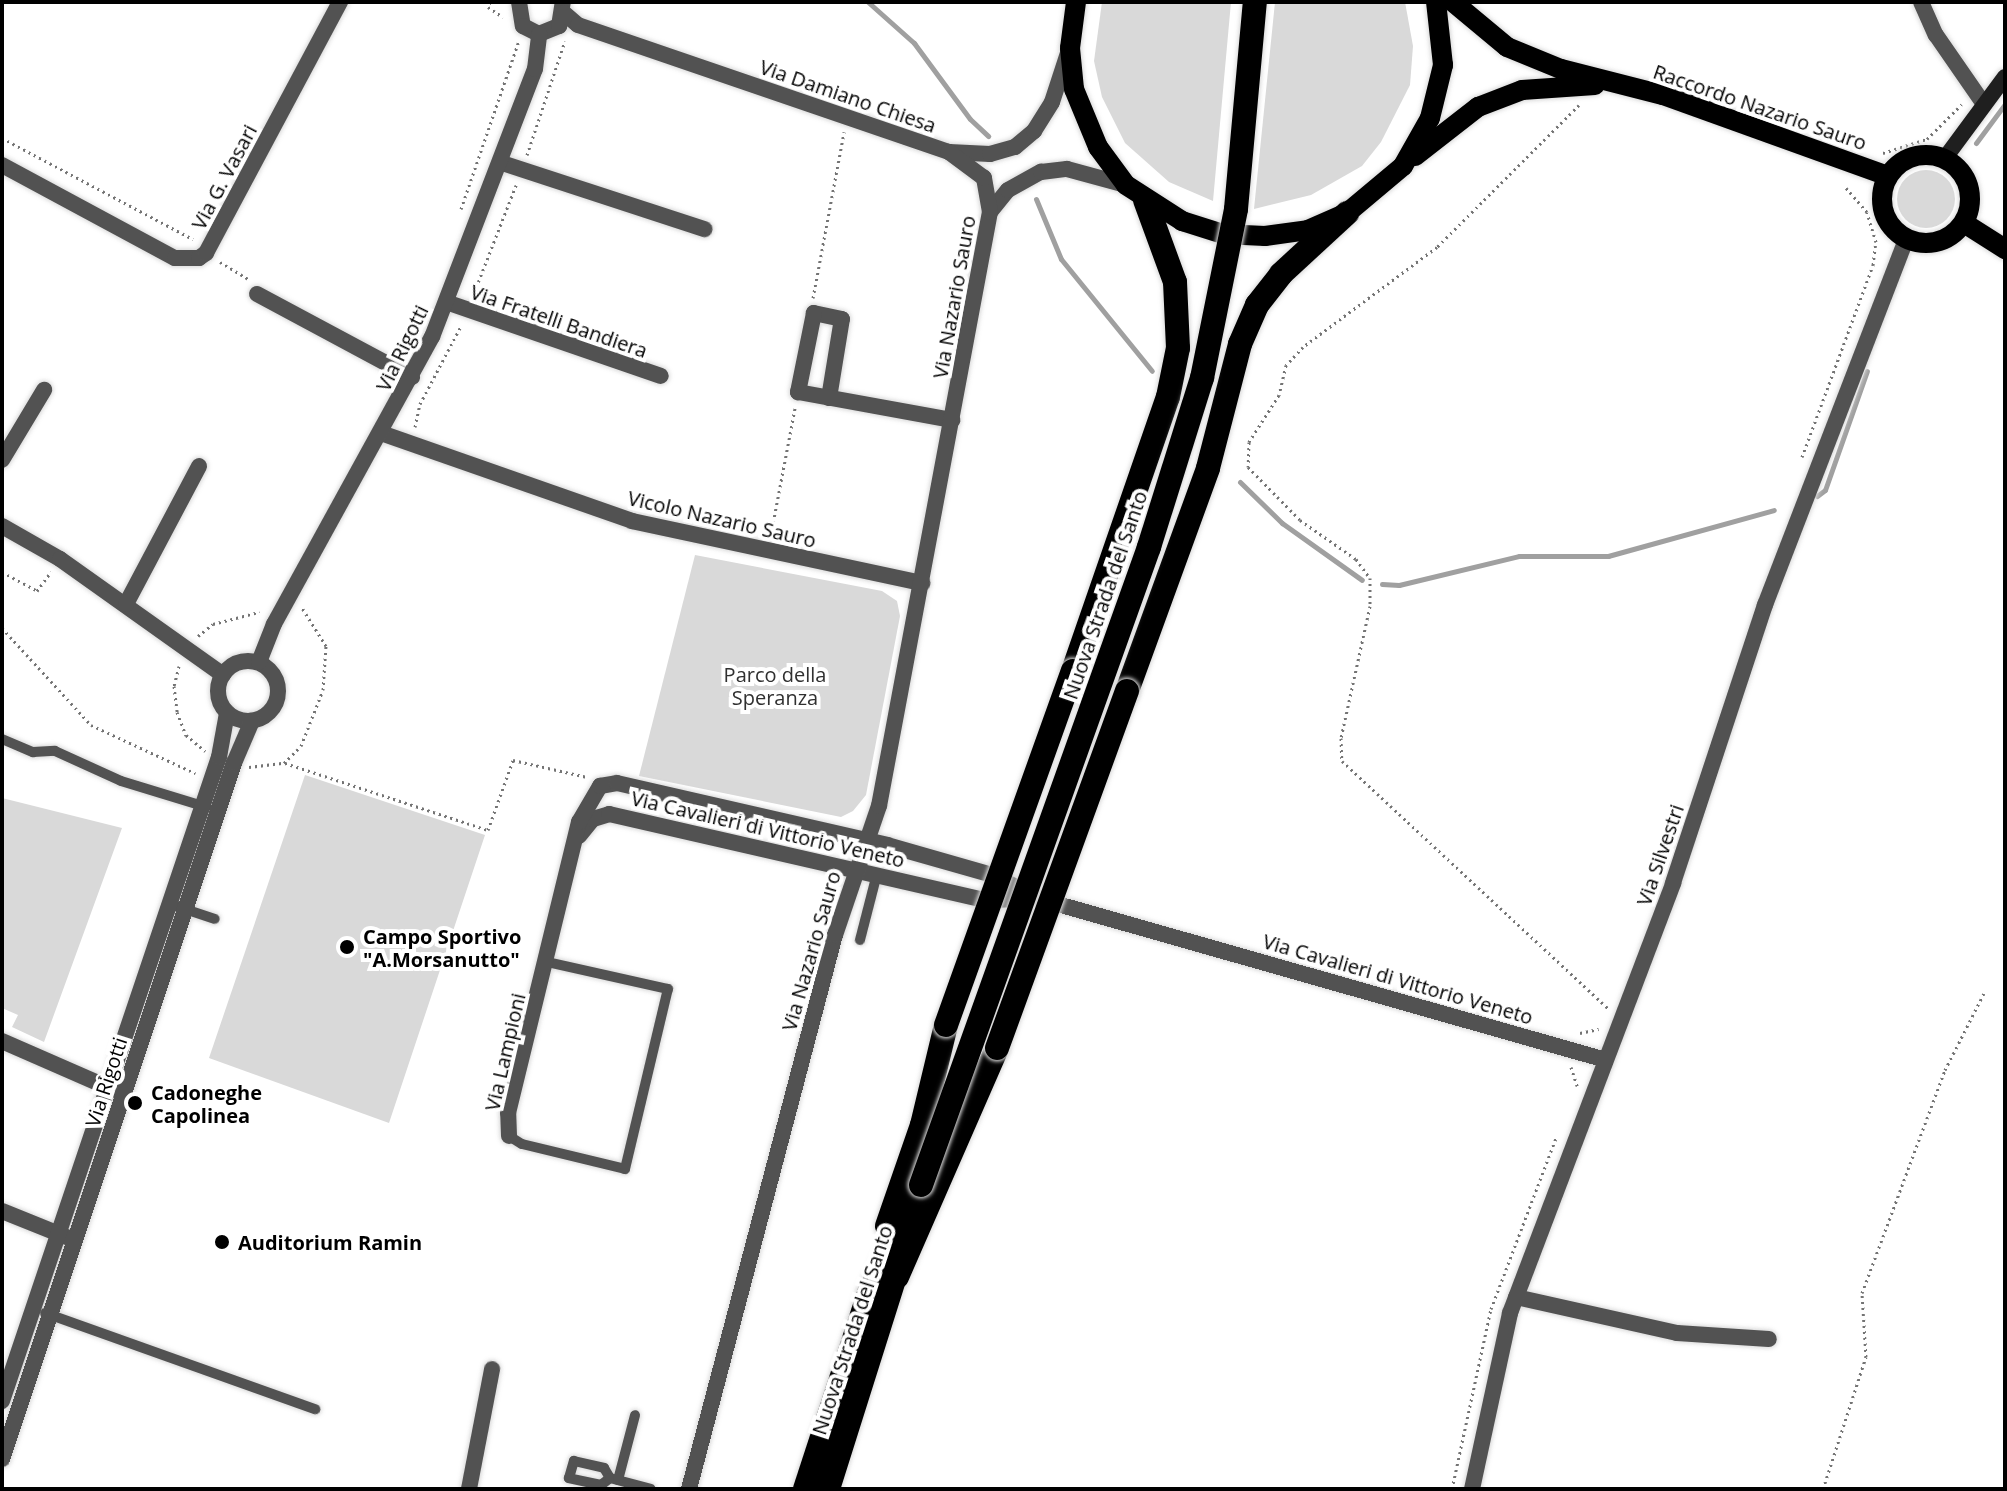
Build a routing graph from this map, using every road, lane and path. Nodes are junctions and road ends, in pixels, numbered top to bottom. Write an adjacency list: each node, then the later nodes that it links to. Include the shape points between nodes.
1 (340, 2): 26 (street, Via G. Vasari, via 199,258 175,258)
2 (490, 2): 10 (path, via 488,7 500,12)
3 (519, 2): 11 (street, via 523,26)
4 (1076, 2): 14 (main road)
5 (1255, 2): 92 (highway, Nuova Strada del Santo, bridge, via 1236,209 1202,378 1149,547)
6 (1436, 2): 27 (main road, via 1443,65 1430,118)
7 (1453, 2): 16 (main road, Raccordo Nazario Sauro, via 1507,47)
8 (1921, 2): 17 (street)
9 (564, 8): 11 (street, via 553,31); 18 (street, Via Damiano Chiesa, via 578,25)
10 (505, 23)
11 (539, 34): 25 (street, Via Rigotti, via 535,69)
12 (572, 35): 28 (path, via 564,41)
13 (513, 37): 21 (path, via 519,46)
14 (1070, 48): 22 (street, Via Damiano Chiesa, via 1052,102 1034,131 1015,147 990,154); 30 (main road, via 1074,89 1085,119)
15 (2005, 77): 17 (street)
16 (1617, 84): 27 (main road, Raccordo Nazario Sauro, via 1522,90 1478,107); 29 (main road, Raccordo Nazario Sauro, via 1663,95)
17 (1977, 98): 23 (path, via 1927,139 1903,150); 24 (street)
18 (845, 116): 22 (street, Via Damiano Chiesa); 42 (path)
19 (1565, 118): 85 (path, via 1437,247 1286,365 1279,395 1249,442 1248,467 1300,520 1356,559 1370,578 1370,606 1341,738 1342,761 1610,1009)
20 (2, 138): 35 (path)
21 (485, 142)
22 (949, 152): 31 (street, Via Nazario Sauro, via 984,178)
23 (1874, 153)
24 (1945, 158): 29 (main road, via 1919,155); 33 (main road, via 1966,179 1970,209)
25 (502, 163): 28 (street); 40 (street, Via Rigotti)
26 (2, 165)
27 (1403, 166): 32 (main road, Raccordo Nazario Sauro)
28 (522, 170): 34 (street); 41 (path)
29 (1888, 176): 36 (main road, via 1882,204 1886,218)
30 (1136, 192): 31 (street, via 1067,169 1041,172 1015,184); 32 (main road, Raccordo Nazario Sauro, via 1182,221 1251,236 1308,230); 92 (highway, bridge, via 1175,282 1178,348 1168,397 946,1025)
31 (990, 212): 48 (street, Via Nazario Sauro)
32 (1347, 213): 92 (highway, bridge, via 1281,274 1257,305 1240,344 1208,468 997,1048 923,1226)
33 (1964, 223): 36 (main road, via 1938,242); 37 (main road)
34 (704, 229)
35 (191, 237)
36 (1906, 239): 85 (street, Via Silvestri, via 1765,605 1673,883)
37 (2005, 249)
38 (223, 264): 39 (path, via 260,287)
39 (257, 294): 44 (street)
40 (446, 302): 41 (street, Via Fratelli Bandiera); 44 (street, Via Rigotti)
41 (467, 312): 43 (street, Via Fratelli Bandiera); 50 (path, via 414,417)
42 (814, 313): 46 (street); 47 (street, via 842,319)
43 (661, 376)
44 (412, 377): 49 (street, Via Rigotti)
45 (44, 390): 51 (street)
46 (798, 392): 47 (street); 54 (path)
47 (829, 398): 48 (street)
48 (952, 420): 57 (street, Via Nazario Sauro)
49 (381, 433): 54 (street, Vicolo Nazario Sauro, via 632,521); 64 (street, Via Rigotti, via 287,599)
50 (417, 433)
51 (2, 460)
52 (199, 466): 58 (street)
53 (2, 526): 55 (street)
54 (768, 552): 57 (street, Vicolo Nazario Sauro)
55 (60, 559): 56 (path, via 37,591); 58 (street)
56 (2, 572)
57 (922, 583): 76 (street, Via Nazario Sauro, via 879,806)
58 (126, 604): 65 (street)
59 (265, 607): 62 (path, via 256,615 213,624)
60 (302, 607): 70 (path, via 321,633 328,676 301,746)
61 (2, 628): 72 (path, via 91,725)
62 (193, 640)
63 (181, 658): 69 (path, via 174,686 177,712 186,735)
64 (259, 662): 65 (street, via 234,664); 67 (street, Via Rigotti, via 273,673 278,698 269,713)
65 (223, 675): 66 (street, Via Rigotti, via 218,692)
66 (227, 713): 67 (street); 74 (street, Via Rigotti)
67 (252, 721): 74 (street, Via Rigotti)
68 (2, 739): 74 (lane, via 33,752 55,751 121,781)
69 (209, 754)
70 (284, 763): 71 (path); 73 (path, via 488,830 513,760 592,778)
71 (243, 766)
72 (203, 776)
73 (600, 786): 75 (street, via 585,804); 76 (street, Via Cavalieri di Vittorio Veneto, via 617,783)
74 (210, 808): 80 (street, Via Rigotti)
75 (578, 837): 77 (street, Via Cavalieri di Vittorio Veneto, via 593,819 609,814); 83 (street, Via Lampioni)
76 (866, 840): 77 (street, Via Nazario Sauro); 79 (street, Via Cavalieri di Vittorio Veneto, via 992,875)
77 (855, 869): 78 (street, Via Cavalieri di Vittorio Veneto); 104 (street, Via Nazario Sauro)
78 (877, 874): 79 (street, Via Cavalieri di Vittorio Veneto, via 984,900); 82 (lane)
79 (1040, 899): 87 (street, Via Cavalieri di Vittorio Veneto)
80 (178, 906): 81 (lane); 88 (street, Via Rigotti)
81 (215, 919)
82 (860, 940)
83 (547, 962): 89 (street, Via Lampioni, via 508,1113); 89 (lane, via 668,989 625,1169 522,1144)
84 (1984, 993): 108 (path, via 1945,1070 1862,1293 1866,1357)
85 (1623, 1014): 87 (street, Via Silvestri)
86 (2, 1041): 88 (street)
87 (1606, 1060): 93 (street, Via Silvestri)
88 (115, 1091): 91 (street, Via Rigotti)
89 (509, 1136)
90 (2, 1211): 91 (street)
91 (66, 1237): 94 (street, Via Rigotti); 95 (street, Via Rigotti)
92 (879, 1293): 105 (highway, Nuova Strada del Santo); 106 (highway, Nuova Strada del Santo)
93 (1516, 1297): 96 (street, via 1677,1333); 107 (street, Via Silvestri)
94 (34, 1309): 95 (lane); 98 (street, Via Rigotti)
95 (51, 1315): 99 (lane); 101 (street, Via Rigotti)
96 (1769, 1339)
97 (492, 1369): 102 (street)
98 (2, 1401)
99 (315, 1409)
100 (635, 1415): 103 (lane, via 614,1479)
101 (2, 1459)
102 (469, 1489)
103 (651, 1489)
104 (689, 1489)
105 (805, 1489)
106 (828, 1489)
107 (1472, 1489)
108 (1823, 1489)

